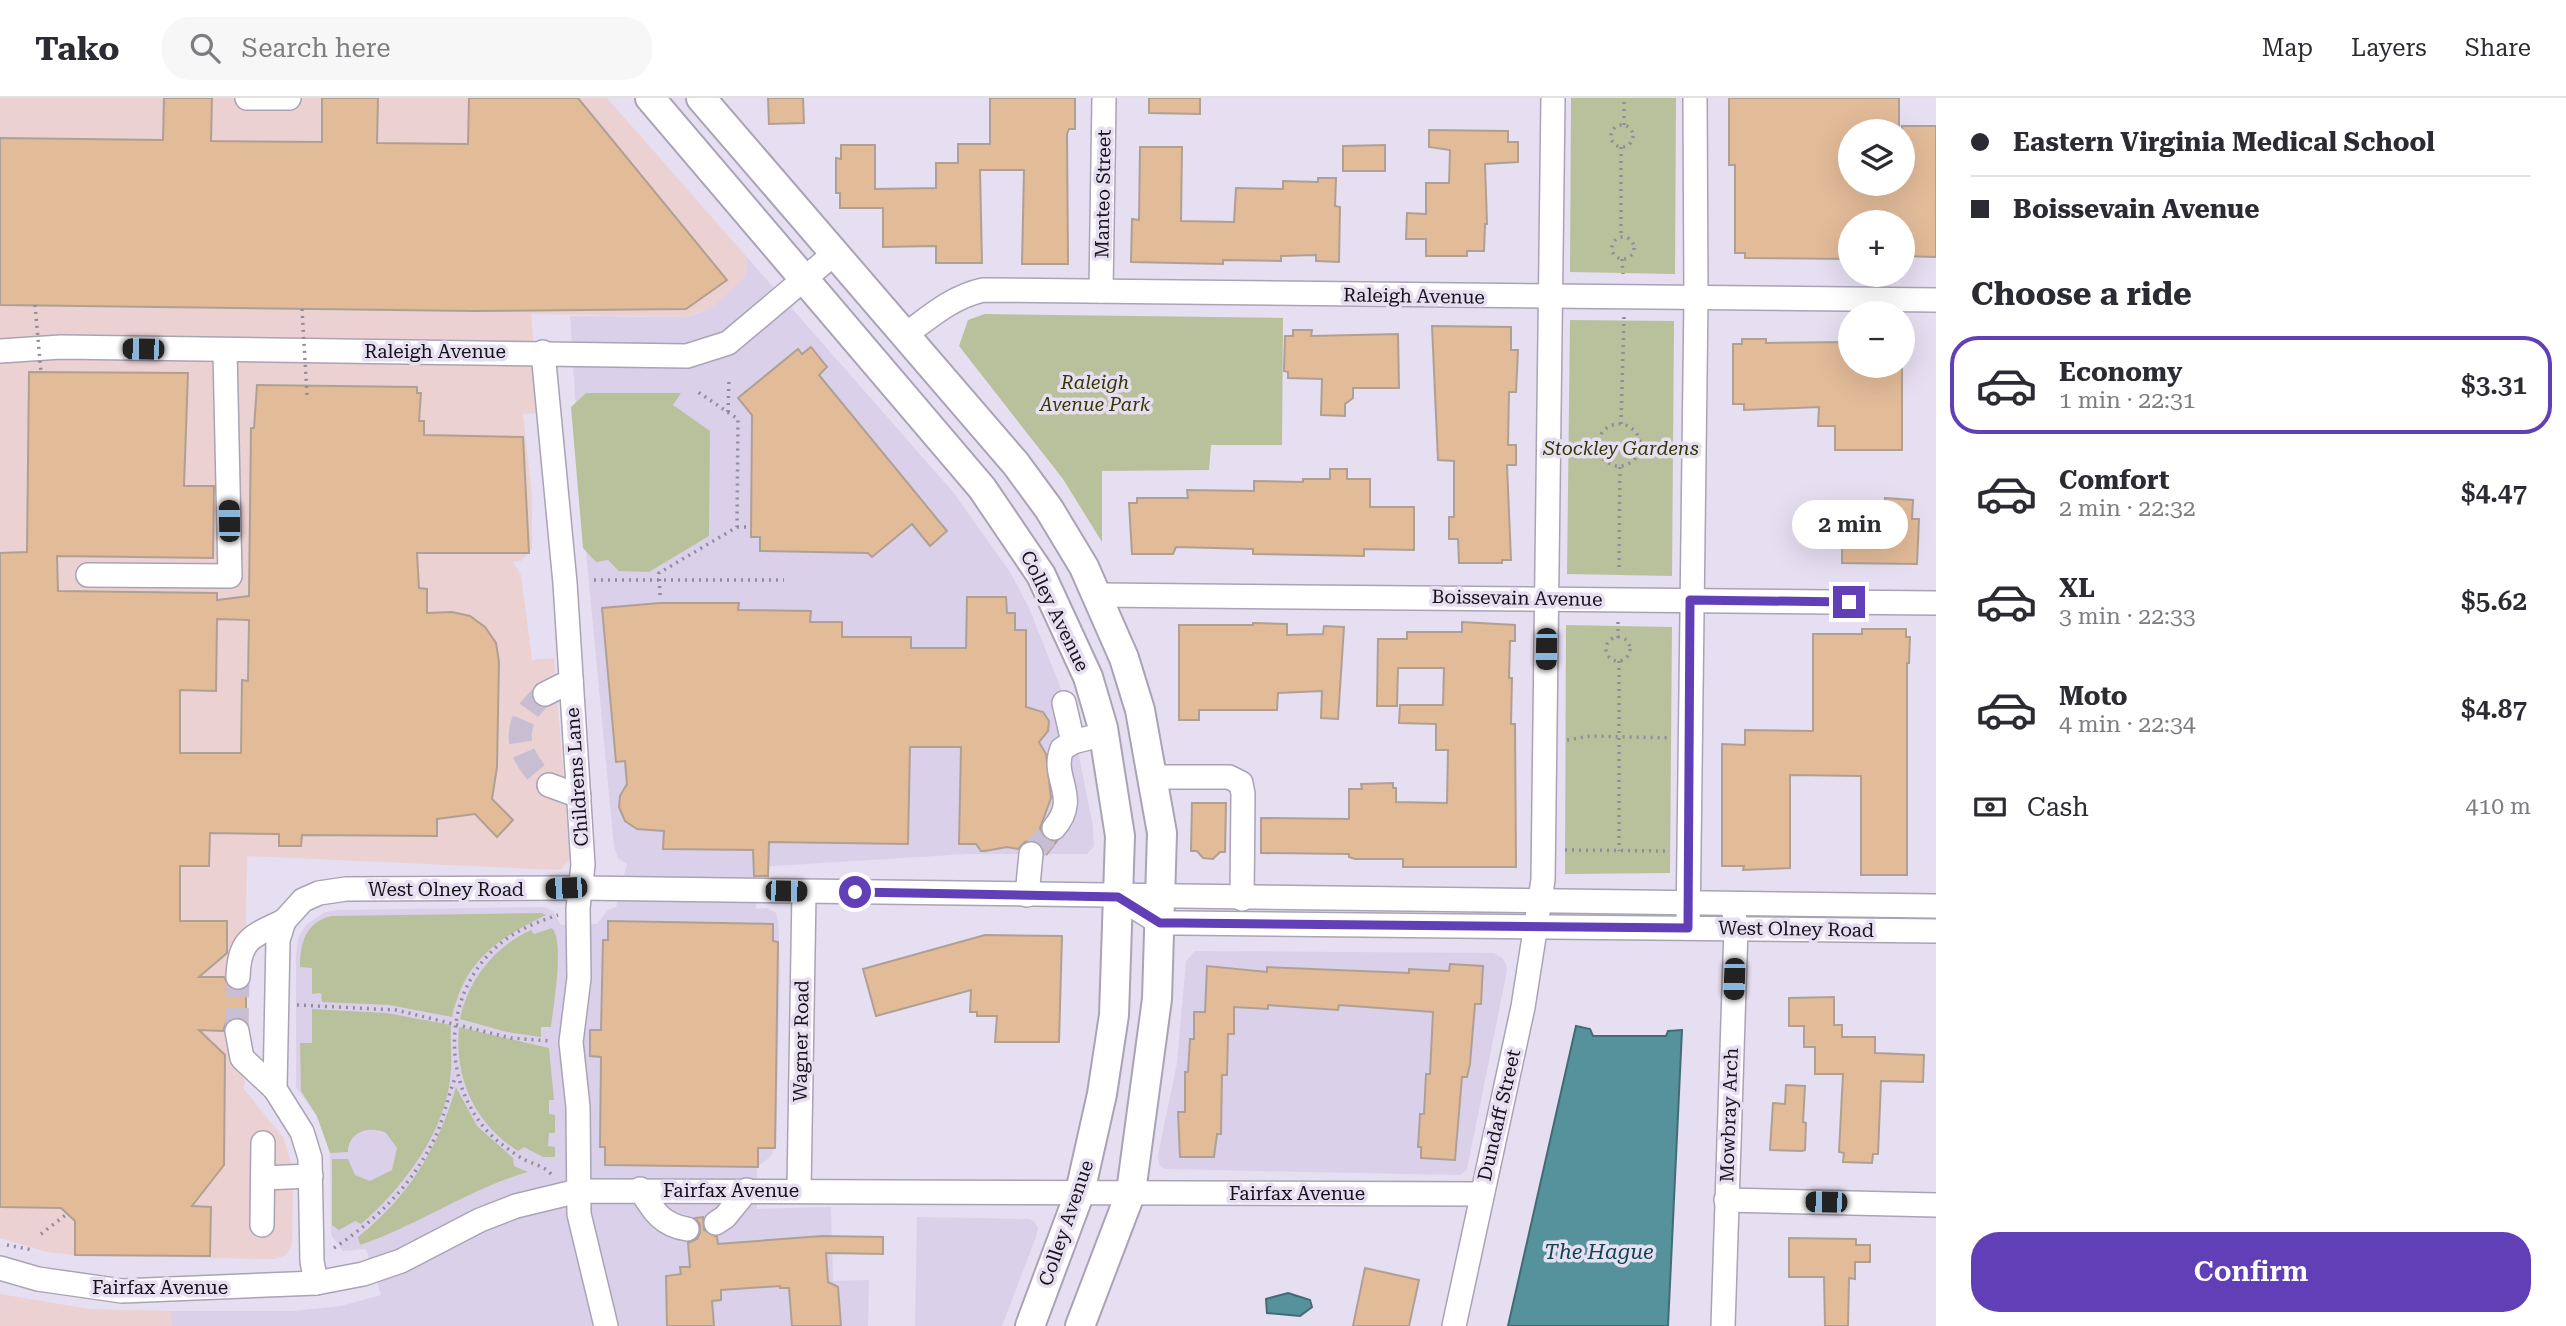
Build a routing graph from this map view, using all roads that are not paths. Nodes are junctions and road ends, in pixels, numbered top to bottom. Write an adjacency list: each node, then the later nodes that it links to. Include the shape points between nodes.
1 (247, 98): 2 (street)
2 (289, 98)
3 (650, 98): 9 (main road, Colley Avenue)
4 (701, 98): 8 (main road)
5 (1104, 98): 10 (street, Manteo Street)
6 (1553, 98): 12 (street)
7 (1695, 98): 11 (street)
8 (835, 253): 9 (street, Raleigh Avenue); 14 (main road)
9 (804, 279): 17 (street, Raleigh Avenue, via 728,343 710,351 687,356); 26 (main road, Colley Avenue, via 1010,525 1066,625 1088,677)
10 (1101, 291): 12 (street, Raleigh Avenue); 14 (street, Raleigh Avenue, via 983,289 946,304)
11 (1696, 297): 12 (street, Raleigh Avenue); 13 (street, Raleigh Avenue); 21 (street)
12 (1551, 298): 20 (street)
13 (1936, 300)
14 (905, 335): 19 (main road, via 1023,473)
15 (0, 351): 16 (street, Raleigh Avenue, via 61,347)
16 (225, 351): 17 (street, Raleigh Avenue); 18 (street, via 230,576)
17 (543, 352): 23 (street, Childrens Lane)
18 (88, 575)
19 (1098, 595): 20 (street, Boissevain Avenue); 28 (main road, via 1140,710)
20 (1547, 597): 21 (street, Boissevain Avenue); 38 (street)
21 (1690, 600): 22 (street, Boissevain Avenue); 39 (street)
22 (1936, 603)
23 (571, 681): 24 (street); 30 (street, Childrens Lane)
24 (545, 694)
25 (1064, 703): 27 (street)
26 (1104, 734): 27 (street); 36 (main road, Colley Avenue, via 1120,836)
27 (1073, 742): 31 (street, via 1059,757 1067,800)
28 (1154, 777): 37 (street, via 1229,777 1241,782); 42 (main road, via 1162,833)
29 (548, 785): 30 (street)
30 (579, 796): 33 (street, Childrens Lane)
31 (1054, 828)
32 (1031, 854): 35 (street)
33 (581, 888): 34 (street, West Olney Road); 43 (street, West Olney Road, via 346,889 303,900); 57 (street, Childrens Lane, via 579,978 571,1042 578,1107)
34 (804, 892): 35 (street, West Olney Road); 56 (street, Wagner Road)
35 (1027, 895): 36 (street, West Olney Road)
36 (1118, 897): 42 (street, West Olney Road); 58 (main road, Colley Avenue, via 1114,1015)
37 (1242, 899): 38 (street, West Olney Road); 42 (street, West Olney Road)
38 (1541, 903): 39 (street, West Olney Road); 44 (street, Dundaff Street)
39 (1689, 904): 40 (street, West Olney Road); 45 (street)
40 (1732, 905): 41 (street, West Olney Road); 46 (street, Mowbray Arch)
41 (1936, 906)
42 (1161, 909): 44 (street, West Olney Road); 59 (main road, via 1157,999)
43 (284, 921): 48 (street, West Olney Road, via 250,937 239,955); 50 (street, via 278,940)
44 (1536, 928): 45 (street, West Olney Road); 60 (street, Dundaff Street)
45 (1688, 928): 46 (street, West Olney Road)
46 (1736, 928): 47 (street, West Olney Road); 61 (street, Mowbray Arch)
47 (1936, 931)
48 (238, 977)
49 (237, 1031): 50 (street, via 242,1058)
50 (275, 1089): 52 (street, via 302,1132)
51 (263, 1143): 53 (street)
52 (311, 1176): 53 (street); 67 (street)
53 (263, 1178): 64 (street)
54 (640, 1189): 55 (street, Fairfax Avenue); 57 (street, Fairfax Avenue); 65 (street, via 662,1220)
55 (747, 1190): 56 (street, Fairfax Avenue); 63 (street)
56 (799, 1190): 58 (street, Fairfax Avenue)
57 (578, 1191): 67 (street, Fairfax Avenue, via 480,1220 401,1261); 68 (street, Childrens Lane, via 581,1227)
58 (1080, 1192): 59 (street, Fairfax Avenue); 69 (main road, Colley Avenue)
59 (1130, 1192): 60 (street, Fairfax Avenue); 70 (main road)
60 (1481, 1194): 71 (street, Dundaff Street)
61 (1726, 1200): 62 (street); 72 (street, Mowbray Arch)
62 (1936, 1205)
63 (716, 1223)
64 (262, 1225)
65 (687, 1229)
66 (0, 1268): 67 (street, Fairfax Avenue, via 38,1279 122,1291)
67 (316, 1283)
68 (606, 1326)
69 (1030, 1326)
70 (1080, 1326)
71 (1454, 1326)
72 (1723, 1326)

